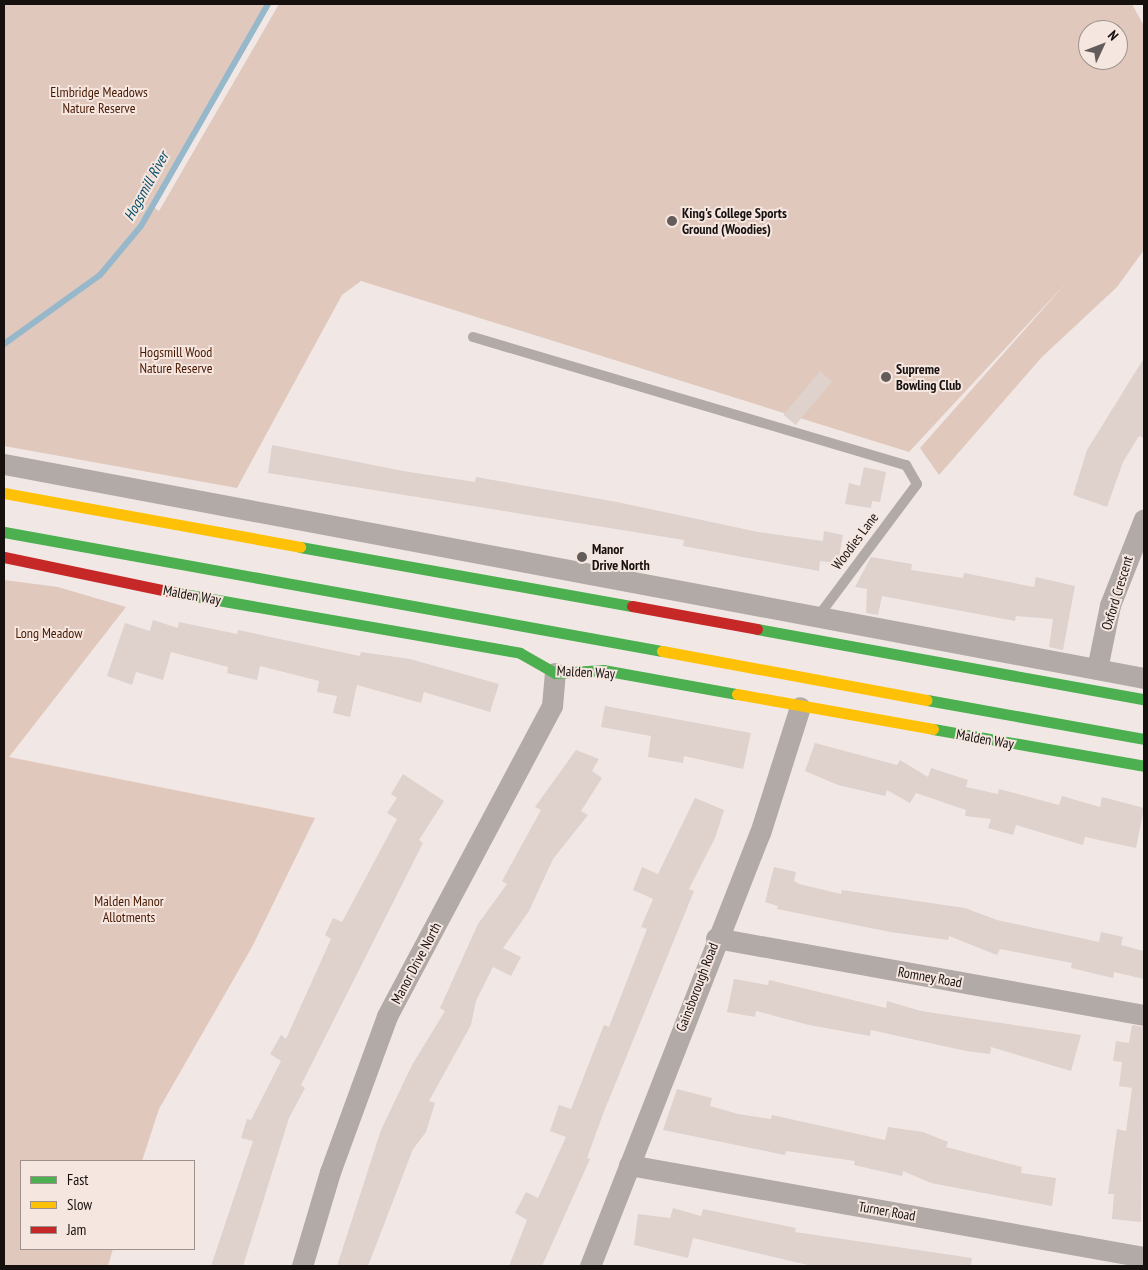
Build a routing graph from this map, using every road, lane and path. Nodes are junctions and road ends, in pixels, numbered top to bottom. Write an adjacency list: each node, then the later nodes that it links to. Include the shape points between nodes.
1 (473, 337): 7 (lane, Woodies Lane, via 906,465 917,484)
2 (4, 464): 7 (street)
3 (4, 493): 11 (main road)
4 (1144, 518): 8 (street, Oxford Crescent, via 1110,606)
5 (4, 532): 13 (main road, Malden Way)
6 (4, 557): 9 (main road, Malden Way, via 132,585 520,653)
7 (818, 617): 8 (street)
8 (1097, 669): 10 (street)
9 (556, 673): 12 (main road, Malden Way, via 603,670); 19 (street, Manor Drive North, via 552,706 387,1016 330,1172)
10 (1144, 678)
11 (1144, 699)
12 (800, 707): 14 (main road, Malden Way); 15 (street, Gainsborough Road, via 760,833)
13 (1144, 739)
14 (1144, 766)
15 (716, 938): 16 (street, Romney Road); 17 (street, Gainsborough Road)
16 (1144, 1015)
17 (629, 1165): 18 (street, Turner Road); 20 (street, Gainsborough Road)
18 (1144, 1257)
19 (302, 1266)
20 (590, 1266)

